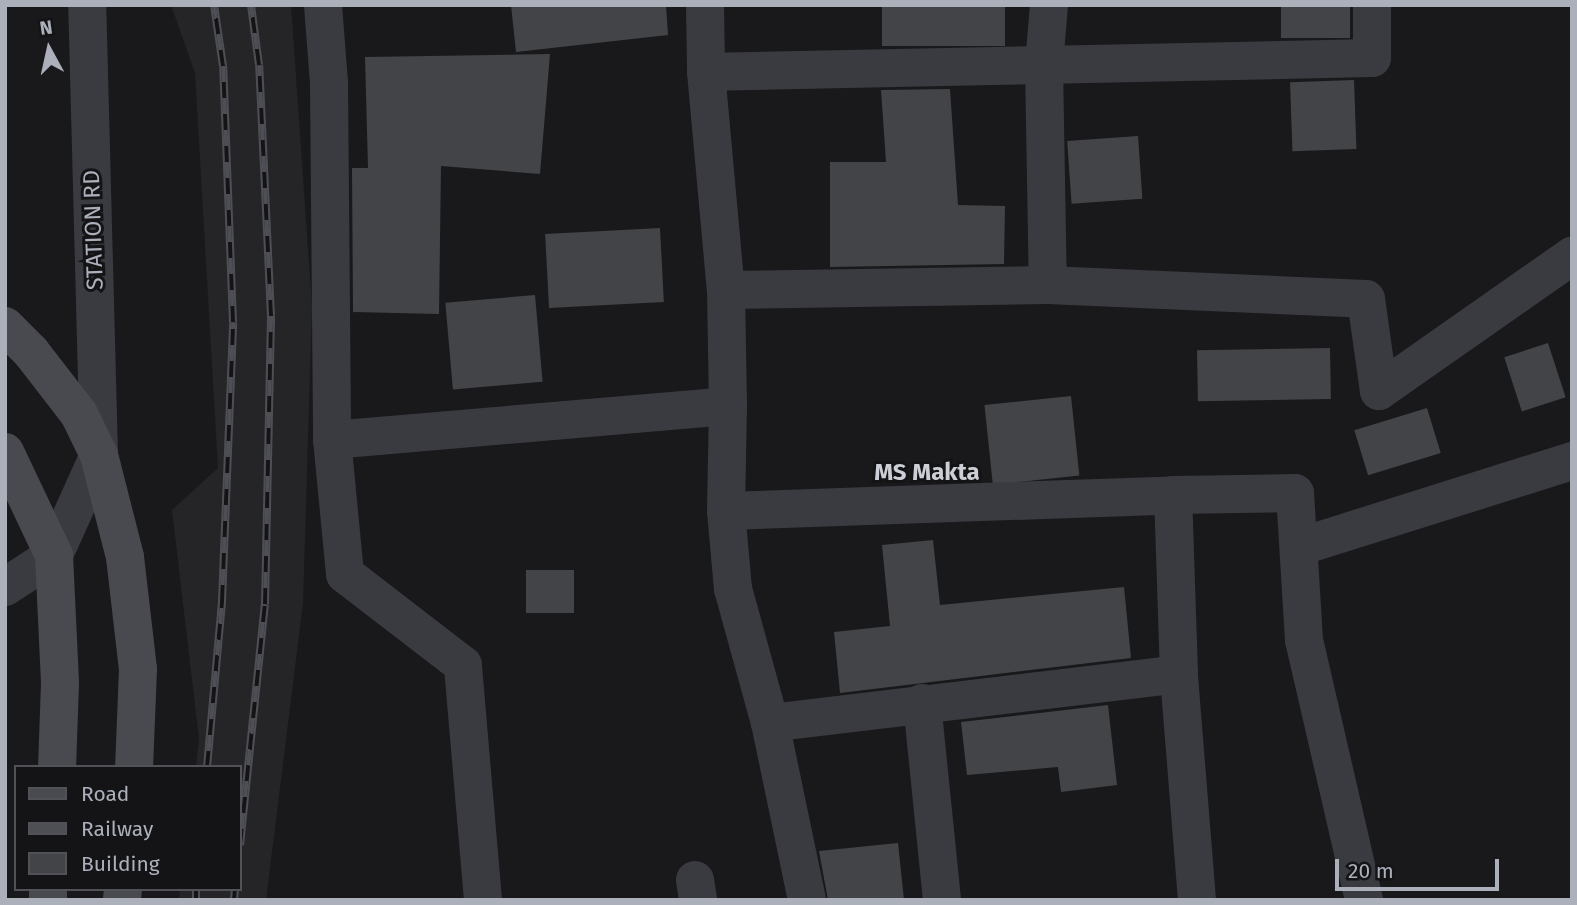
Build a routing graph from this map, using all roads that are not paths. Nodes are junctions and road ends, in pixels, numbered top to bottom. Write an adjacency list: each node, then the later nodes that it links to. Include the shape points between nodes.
1 (87, 5): 15 (street, STATION RD)
2 (323, 5): 13 (street, via 329,83)
3 (705, 5): 7 (street)
4 (1049, 5): 6 (street)
5 (1373, 5): 6 (street, via 1373,58)
6 (1044, 65): 7 (street); 9 (street)
7 (706, 72): 10 (street)
8 (1572, 256): 9 (street, via 1379,391 1366,299)
9 (1048, 285): 10 (street)
10 (726, 290): 12 (street)
11 (5, 326): 15 (main road, via 79,414)
12 (727, 406): 13 (street); 18 (street)
13 (332, 440): 27 (street, via 345,574 463,665)
14 (5, 452): 20 (main road)
15 (99, 455): 20 (street); 26 (main road, via 125,557 138,669)
16 (1572, 461): 19 (street)
17 (1173, 495): 18 (street); 19 (street, via 1294,494); 22 (street)
18 (726, 511): 24 (street, via 733,589)
19 (1298, 547): 31 (street, via 1304,640)
20 (54, 555): 21 (street); 25 (main road, via 60,682)
21 (5, 587)
22 (1179, 674): 23 (street); 30 (street)
23 (922, 703): 24 (street); 29 (street)
24 (770, 723): 28 (street)
25 (57, 765)
26 (134, 765)
27 (483, 900)
28 (807, 900)
29 (942, 900)
30 (1197, 900)
31 (1364, 900)

